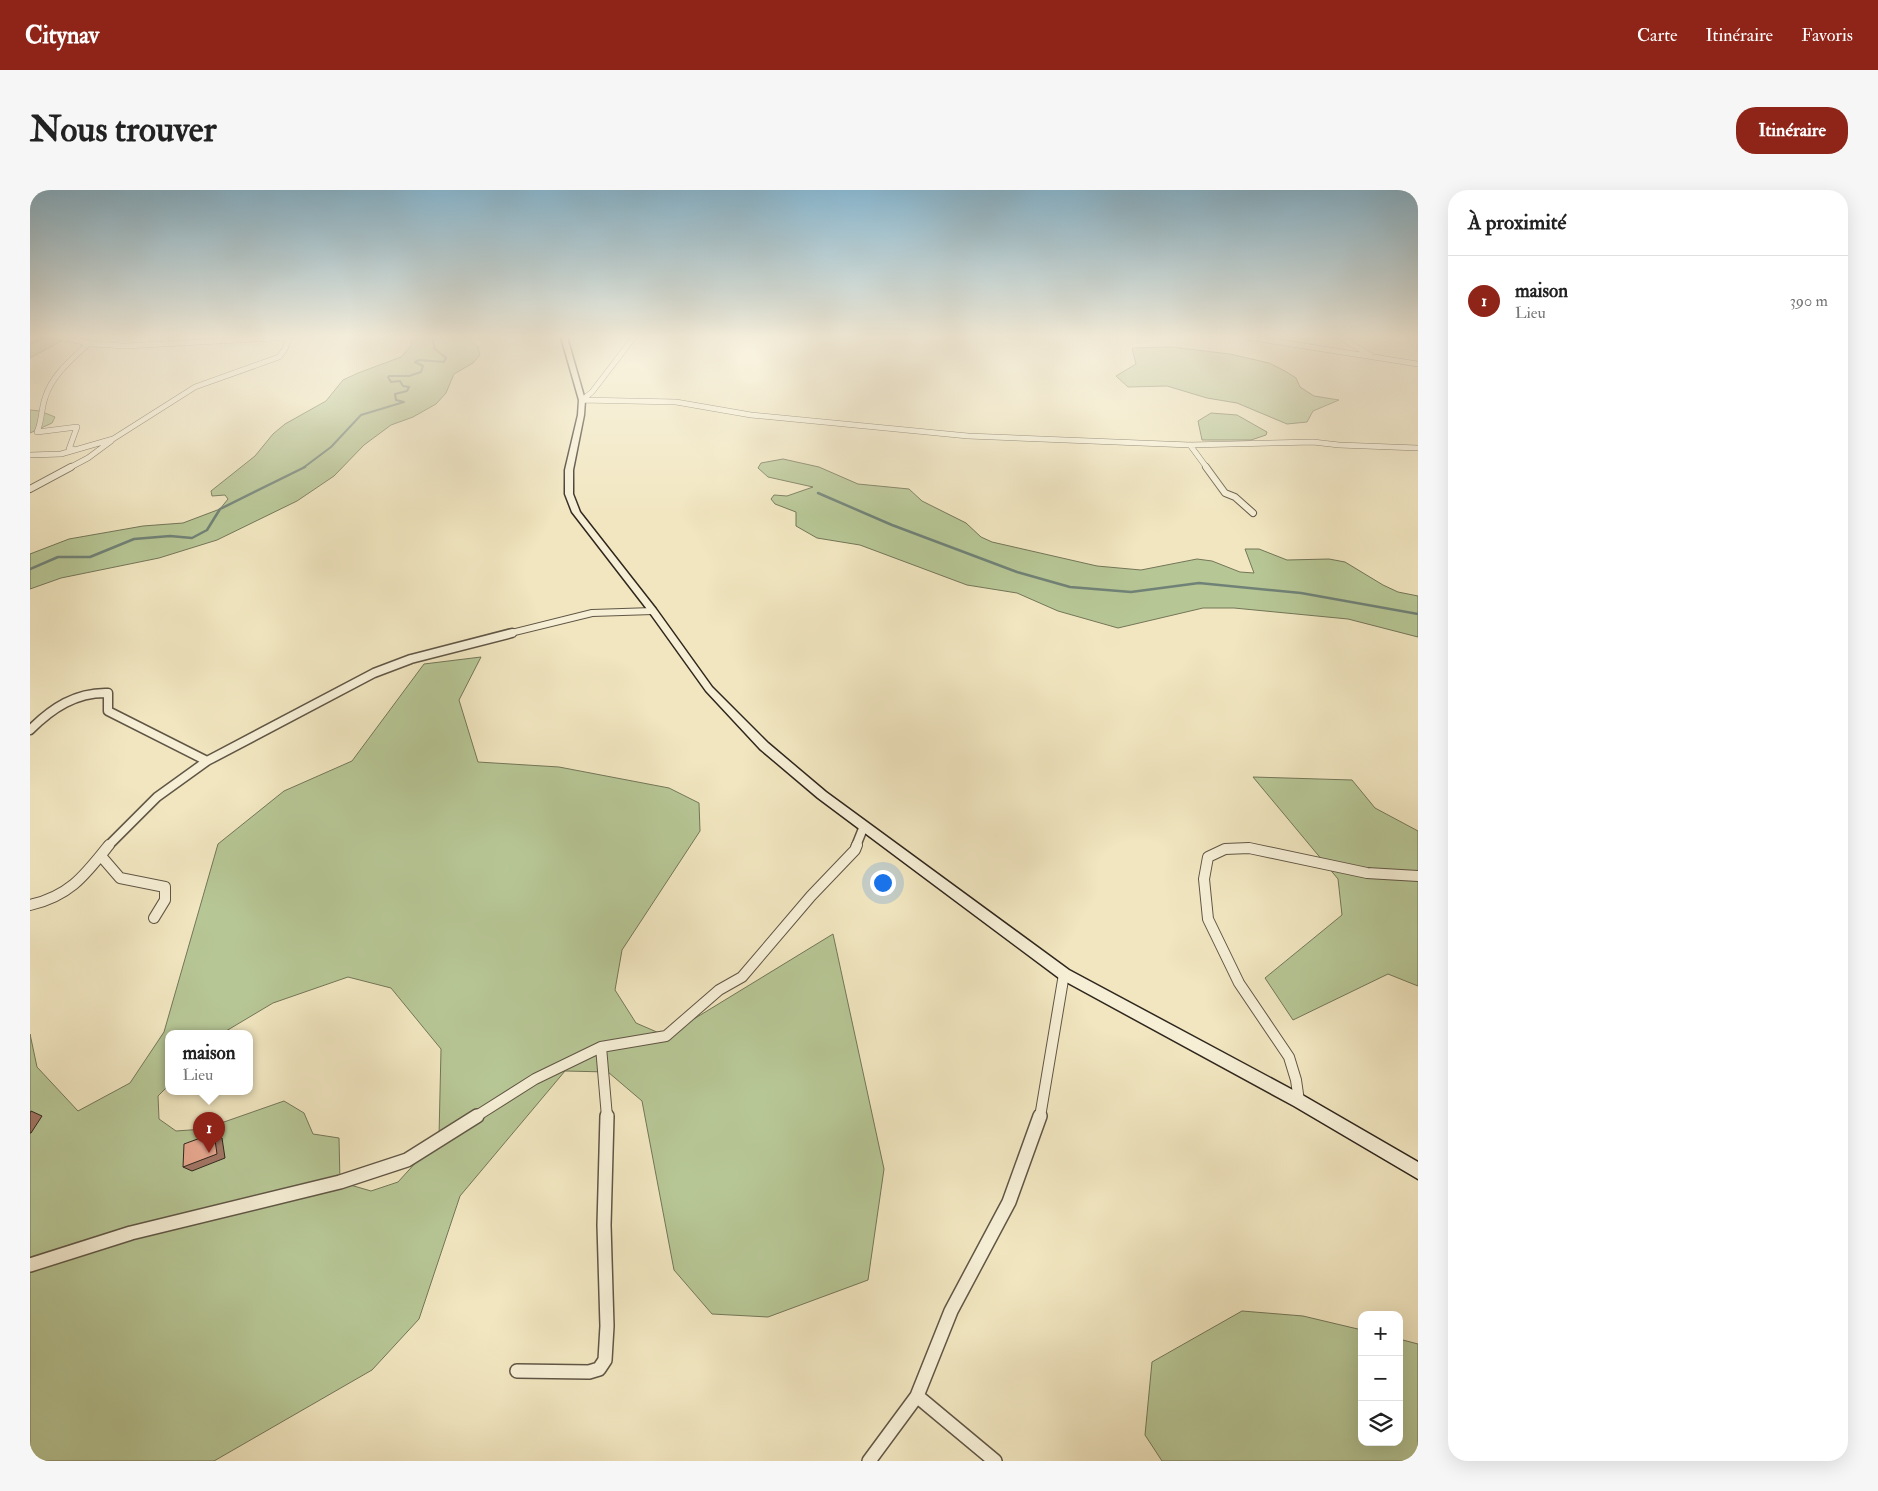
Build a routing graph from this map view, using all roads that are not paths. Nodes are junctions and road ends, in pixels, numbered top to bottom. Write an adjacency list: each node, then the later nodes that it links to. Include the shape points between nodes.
1 (45, 396): 9 (street, via 37,432 77,427 69,449)
2 (180, 396): 6 (street)
3 (581, 396): 5 (street)
4 (587, 396): 5 (street)
5 (582, 400): 7 (street, via 676,402 751,415 968,436); 13 (street, via 569,494 576,512)
6 (113, 439): 9 (street); 11 (street, via 88,458)
7 (1190, 445): 8 (street, via 1313,442 1339,446); 12 (street, via 1225,493 1235,497)
8 (1418, 448)
9 (73, 450): 10 (street, via 61,454)
10 (30, 455)
11 (30, 489)
12 (1253, 513)
13 (653, 612): 15 (street, via 592,614 411,658 374,673); 16 (street, via 709,689 758,739 822,795)
14 (30, 730): 15 (street, via 55,708 83,695 108,693 108,711)
15 (207, 761): 17 (street, via 157,796)
16 (864, 826): 21 (street); 22 (street, via 855,850 742,977 719,990 666,1036)
17 (101, 856): 19 (street, via 70,890); 20 (street, via 120,878 165,887 166,901)
18 (1418, 876): 23 (street, via 1367,873 1249,848 1225,849 1208,857 1204,879 1208,919 1239,983 1289,1057)
19 (30, 905)
20 (154, 918)
21 (1064, 974): 23 (street); 27 (street, via 1039,1123 1009,1202 951,1311)
22 (601, 1047): 25 (street, via 535,1080 408,1160 340,1182 131,1233); 26 (street, via 608,1126 604,1226 608,1326 605,1360 599,1369 589,1372)
23 (1300, 1101): 24 (street)
24 (1418, 1170)
25 (30, 1265)
26 (516, 1371)
27 (917, 1396): 28 (street); 29 (street)
28 (869, 1461)
29 (995, 1461)

